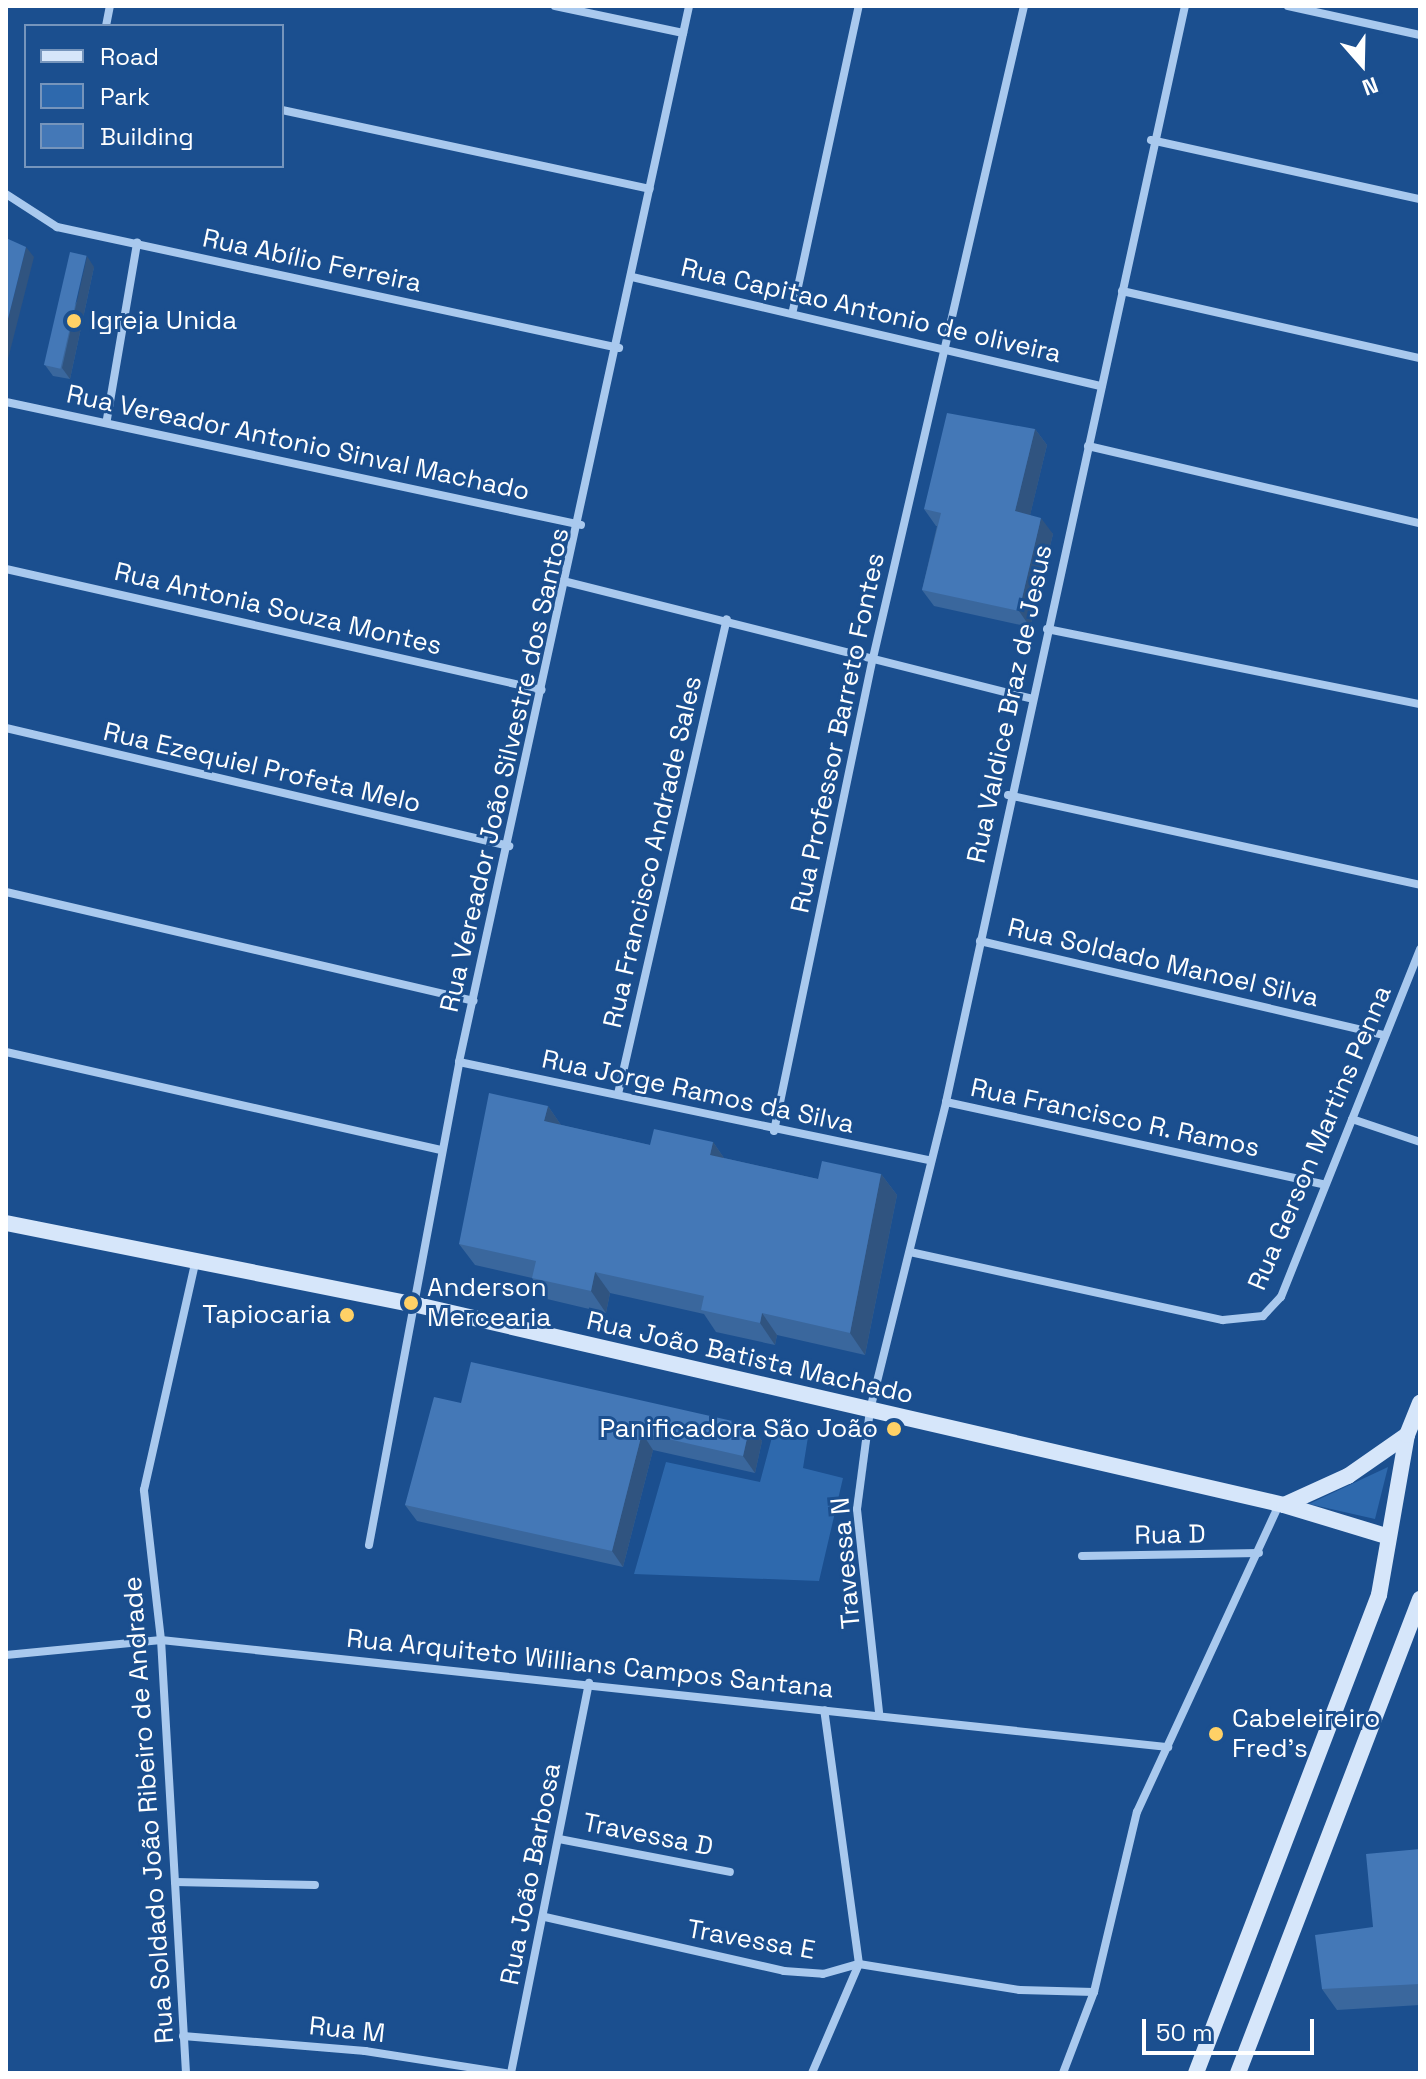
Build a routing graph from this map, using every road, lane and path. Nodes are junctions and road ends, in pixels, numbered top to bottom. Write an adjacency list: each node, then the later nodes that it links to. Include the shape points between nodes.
1 (555, 6): 7 (street)
2 (689, 6): 7 (street, Rua Vereador João Silvestre dos Santos)
3 (859, 6): 17 (street)
4 (1024, 6): 18 (street, Rua Professor Barreto Fontes)
5 (1185, 6): 10 (street, Rua Valdice Braz de Jesus)
6 (1288, 6): 8 (street)
7 (683, 33): 11 (street, Rua Vereador João Silvestre dos Santos)
8 (1420, 35)
9 (284, 110): 11 (street)
10 (1151, 140): 13 (street); 16 (street, Rua Valdice Braz de Jesus)
11 (650, 189): 15 (street, Rua Vereador João Silvestre dos Santos)
12 (6, 194): 14 (street, Rua Abílio Ferreira, via 57,227)
13 (1420, 199)
14 (137, 243): 19 (street, Rua Abílio Ferreira); 23 (street)
15 (632, 277): 17 (street, Rua Capitao Antonio de oliveira); 19 (street, Rua Vereador João Silvestre dos Santos)
16 (1122, 291): 20 (street); 21 (street, Rua Valdice Braz de Jesus)
17 (793, 310): 18 (street, Rua Capitao Antonio de oliveira)
18 (943, 344): 21 (street, Rua Capitao Antonio de oliveira); 31 (street, Rua Professor Barreto Fontes)
19 (619, 348): 26 (street, Rua Vereador João Silvestre dos Santos)
20 (1420, 358)
21 (1102, 386): 24 (street, Rua Valdice Braz de Jesus)
22 (6, 402): 23 (street, Rua Vereador Antonio Sinval Machado)
23 (107, 419): 26 (street, Rua Vereador Antonio Sinval Machado)
24 (1088, 446): 25 (street); 30 (street, Rua Valdice Braz de Jesus)
25 (1420, 523)
26 (581, 525): 28 (street, Rua Vereador João Silvestre dos Santos)
27 (6, 569): 32 (street, Rua Antonia Souza Montes)
28 (567, 582): 29 (street); 32 (street, Rua Vereador João Silvestre dos Santos)
29 (727, 619): 31 (street); 46 (street, Rua Francisco Andrade Sales)
30 (1047, 629): 33 (street, Rua Valdice Braz de Jesus); 34 (street)
31 (873, 658): 33 (street); 49 (street, Rua Professor Barreto Fontes)
32 (542, 690): 37 (street, Rua Vereador João Silvestre dos Santos)
33 (1030, 698): 36 (street, Rua Valdice Braz de Jesus)
34 (1420, 704)
35 (6, 728): 37 (street, Rua Ezequiel Profeta Melo)
36 (1008, 795): 38 (street); 40 (street, Rua Valdice Braz de Jesus)
37 (509, 846): 42 (street, Rua Vereador João Silvestre dos Santos)
38 (1420, 885)
39 (6, 892): 42 (street)
40 (980, 941): 43 (street, Rua Soldado Manoel Silva); 47 (street, Rua Valdice Braz de Jesus)
41 (1420, 949): 43 (street, Rua Gerson Martins Penna)
42 (473, 1001): 45 (street, Rua Vereador João Silvestre dos Santos)
43 (1384, 1035): 48 (street, Rua Gerson Martins Penna)
44 (6, 1052): 51 (street)
45 (459, 1062): 46 (street, Rua Jorge Ramos da Silva); 51 (street, Rua Vereador João Silvestre dos Santos)
46 (618, 1094): 49 (street, Rua Jorge Ramos da Silva)
47 (946, 1102): 52 (street, Rua Valdice Braz de Jesus); 53 (street, Rua Francisco R. Ramos)
48 (1352, 1119): 50 (street); 53 (street, Rua Gerson Martins Penna)
49 (774, 1131): 52 (street, Rua Jorge Ramos da Silva)
50 (1420, 1142)
51 (442, 1150): 57 (street, Rua Vereador João Silvestre dos Santos)
52 (929, 1160): 55 (street, Rua Valdice Braz de Jesus)
53 (1323, 1184): 55 (street, Rua Gerson Martins Penna, via 1281,1297 1256,1320 1223,1320)
54 (6, 1223): 56 (street, Rua João Batista Machado)
55 (910, 1252): 59 (street, Rua Valdice Braz de Jesus)
56 (195, 1264): 57 (street, Rua João Batista Machado); 67 (street, Rua Soldado João Ribeiro de Andrade, via 144,1490)
57 (413, 1304): 59 (street, Rua João Batista Machado); 63 (street, Rua Vereador João Silvestre dos Santos)
58 (1420, 1403): 60 (street)
59 (870, 1410): 61 (street, Rua João Batista Machado); 71 (street, Travessa N, via 857,1509)
60 (1407, 1435): 61 (street, via 1348,1476); 62 (street)
61 (1282, 1504): 62 (street, Rua João Batista Machado); 64 (street)
62 (1386, 1536): 85 (street, via 1379,1595 1331,1733)
63 (369, 1545)
64 (1259, 1553): 65 (street, Rua D); 72 (street)
65 (1082, 1556)
66 (1420, 1600): 86 (street)
67 (161, 1640): 68 (street, Rua Arquiteto Willians Campos Santana); 69 (street, Rua Arquiteto Willians Campos Santana); 75 (street, Rua Soldado João Ribeiro de Andrade)
68 (6, 1655)
69 (589, 1683): 70 (street, Rua Arquiteto Willians Campos Santana); 73 (street, Rua João Barbosa)
70 (824, 1710): 71 (street, Rua Arquiteto Willians Campos Santana); 78 (street)
71 (879, 1712): 72 (street, Rua Arquiteto Willians Campos Santana)
72 (1168, 1747): 79 (street, via 1130,1832)
73 (559, 1839): 74 (street, Travessa D); 77 (street, Rua João Barbosa)
74 (730, 1872)
75 (175, 1882): 76 (street); 80 (street, Rua Soldado João Ribeiro de Andrade)
76 (315, 1885)
77 (545, 1917): 78 (street, Travessa E, via 784,1971 823,1974); 82 (street, Rua João Barbosa)
78 (859, 1964): 79 (street, Travessa E, via 1020,1990); 83 (street)
79 (1094, 1992): 84 (street)
80 (183, 2036): 81 (street, Rua Soldado João Ribeiro de Andrade); 82 (street, Rua M, via 365,2051)
81 (186, 2073)
82 (509, 2073)
83 (812, 2073)
84 (1063, 2073)
85 (1196, 2073)
86 (1238, 2073)

